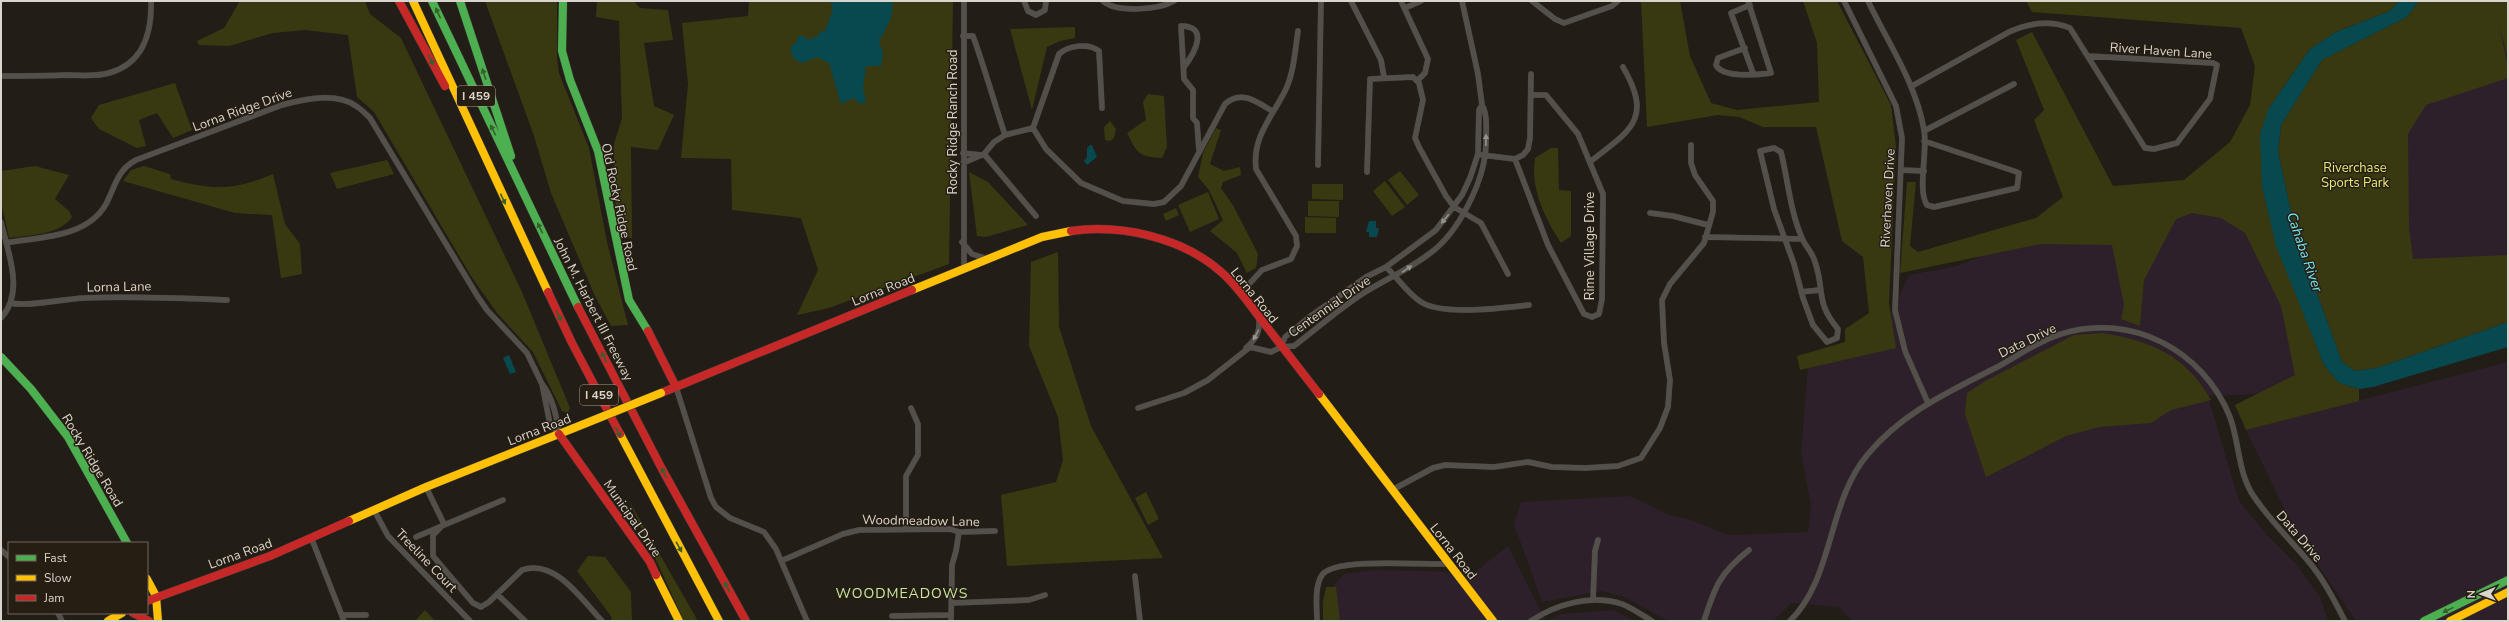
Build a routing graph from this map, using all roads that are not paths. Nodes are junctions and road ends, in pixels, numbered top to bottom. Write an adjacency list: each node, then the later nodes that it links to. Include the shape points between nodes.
1 (151, 1): 31 (street, via 152,20 146,44 135,58 122,68 100,75)
2 (399, 1): 53 (main road, one-way to 53)
3 (413, 1): 53 (main road, I 459)
4 (432, 1): 58 (main road, John M. Harbert III Freeway / I 459, one-way to 4)
5 (460, 1): 58 (main road, one-way to 5)
6 (563, 1): 86 (main road, Old Rocky Ridge Road, via 562,51 570,80 598,151 627,295 635,313 658,348)
7 (964, 1): 24 (street, Rocky Ridge Ranch Road)
8 (1024, 1): 9 (street, via 1028,11 1036,14 1045,10)
9 (1046, 1)
10 (1104, 1): 11 (street, via 1117,8 1154,7)
11 (1174, 1)
12 (1321, 1): 54 (street)
13 (1351, 1): 32 (street, via 1381,60)
14 (1401, 1): 22 (street)
15 (1421, 1): 22 (street)
16 (1462, 1): 37 (street, Centennial Drive)
17 (1532, 1): 18 (street, via 1564,23 1612,6)
18 (1618, 1)
19 (1844, 1): 55 (street, Riverhaven Drive, via 1896,106 1902,138)
20 (1868, 1): 35 (street)
21 (1749, 3): 25 (street, via 1731,13); 29 (street, via 1771,73)
22 (1405, 8): 33 (street, via 1428,59 1425,73)
23 (1298, 31): 39 (street, via 1294,65 1286,89)
24 (963, 36): 42 (street, via 973,36 983,60 989,88); 46 (street, Rocky Ridge Ranch Road)
25 (1745, 48): 29 (street); 29 (street, via 1718,58 1716,65 1721,72 1727,74)
26 (2088, 56): 26 (street, River Haven Lane, via 2145,148 2154,149 2177,143 2214,91 2217,66 2213,63); 35 (street, River Haven Lane, via 2070,28 2061,24 2025,25)
27 (1184, 67): 27 (street, via 1181,26 1189,26 1195,30 1198,37 1194,54); 45 (street, via 1184,79 1193,90 1193,118)
28 (1623, 67): 51 (street, via 1636,93 1636,120 1623,137)
29 (1753, 73)
30 (1531, 74): 36 (street)
31 (1, 76)
32 (1384, 77): 33 (street, via 1413,78); 57 (street, via 1370,79)
33 (1417, 81): 59 (street, via 1423,100 1415,138)
34 (2014, 84): 41 (street)
35 (1912, 86): 41 (street)
36 (1531, 95): 50 (street, via 1528,149); 51 (street, Rime Village Drive, via 1546,95 1578,134)
37 (1482, 105): 48 (street, Centennial Drive); 49 (street, Centennial Drive, one-way to 37)
38 (1102, 108): 40 (street, via 1099,51 1086,46 1065,49 1060,54)
39 (1272, 112): 45 (street, via 1252,99 1239,96 1231,98 1225,104); 77 (street, via 1258,140 1256,169 1296,236 1297,246 1291,259 1262,270)
40 (1033, 128): 42 (street); 45 (street, via 1046,149 1081,183 1123,201 1145,204 1164,202 1174,194 1187,177)
41 (1924, 131): 43 (street)
42 (1005, 135): 47 (street)
43 (1924, 141): 56 (street); 56 (street, via 2019,173 2019,182 2017,188 1934,207 1927,206 1924,200)
44 (1691, 145): 64 (street, via 1691,163 1695,175 1713,201 1713,212)
45 (1200, 150)
46 (963, 153): 47 (street); 52 (street, Rocky Ridge Ranch Road)
47 (982, 154): 52 (street); 62 (street)
48 (1478, 154): 49 (street); 59 (street, Centennial Drive, via 1470,178)
49 (1486, 155): 50 (street); 60 (street, Centennial Drive, via 1476,188)
50 (1516, 159): 51 (street, Rime Village Drive, via 1548,245 1584,314 1592,316 1599,314 1602,299 1603,194)
51 (1591, 160)
52 (962, 163): 68 (street, Rocky Ridge Ranch Road)
53 (487, 164): 129 (main road, I 459, one-way to 129, via 576,350)
54 (1318, 165)
55 (1901, 170): 56 (street); 87 (street, Riverhaven Drive, via 1894,310 1905,352)
56 (1924, 171)
57 (1367, 172)
58 (522, 191): 130 (main road, John M. Harbert III Freeway / I 459, one-way to 58, via 622,392)
59 (1454, 207): 60 (street); 71 (street, Centennial Drive, one-way to 71, via 1436,230)
60 (1464, 211): 73 (street, via 1482,223); 74 (street, Centennial Drive, one-way to 60, via 1431,254 1443,242)
61 (1650, 213): 64 (street)
62 (1036, 216)
63 (1, 222): 69 (street)
64 (1708, 225): 65 (street)
65 (1705, 237): 66 (street); 92 (street, via 1704,243 1670,284 1662,300 1664,343 1670,380 1668,407 1660,428 1641,458 1618,466 1585,468 1552,467 1528,462 1494,467 1445,465 1433,468)
66 (1784, 238): 67 (street); 67 (street, via 1760,151 1774,148 1781,152); 76 (street)
67 (1802, 239): 75 (street, via 1815,260)
68 (962, 242): 70 (street, via 972,254); 72 (street, Rocky Ridge Ranch Road)
69 (6, 243): 79 (street, via 13,277); 90 (street, Lorna Ridge Drive, via 72,232 86,226 106,205 121,172 136,160 282,105 305,99 336,99 356,105 370,118 487,310 527,353 542,384 550,424)
70 (989, 259): 72 (main road, Lorna Road); 77 (main road, Lorna Road, via 1042,237 1064,231 1115,228 1150,235 1186,250 1219,270)
71 (1386, 267): 74 (street); 83 (street, Centennial Drive, via 1366,277 1308,318 1285,337)
72 (964, 269): 86 (main road, Lorna Road)
73 (1508, 274)
74 (1396, 276): 80 (street, via 1420,302 1436,309 1492,310); 83 (street, Centennial Drive, via 1362,294 1294,346)
75 (1820, 290): 76 (street); 76 (street, via 1827,316 1838,330 1837,338 1828,342 1813,325)
76 (1801, 292)
77 (1241, 293): 82 (main road, Lorna Road)
78 (227, 300): 79 (street, Lorna Lane, via 108,297 53,300 25,305)
79 (11, 303): 81 (street)
80 (1529, 305)
81 (1, 318)
82 (1259, 318): 83 (main road, Lorna Road); 84 (street, one-way to 84, via 1260,330 1257,338)
83 (1281, 347): 84 (street, via 1271,352 1254,347); 92 (main road, Lorna Road)
84 (1245, 350): 89 (street, via 1208,380 1184,393)
85 (1, 357): 102 (main road, Rocky Ridge Road, via 31,389 68,437)
86 (676, 387): 90 (main road, Lorna Road, bridge); 104 (street, via 716,507 730,518 764,532)
87 (1928, 403): 138 (street, Data Drive, via 1895,425 1866,456 1842,498 1811,591); 139 (street, Data Drive, via 2060,334 2103,326 2147,334 2164,342 2194,365 2216,392 2230,419 2247,484 2262,508 2311,563 2328,587)
88 (911, 408): 96 (street, via 918,424 918,455 906,476)
89 (1138, 408)
90 (558, 434): 91 (main road, Lorna Road); 128 (main road, Municipal Drive, via 650,562)
91 (426, 487): 94 (main road, Lorna Road); 95 (street)
92 (1392, 490): 105 (main road, Lorna Road)
93 (503, 500): 95 (street)
94 (374, 510): 99 (main road, Lorna Road); 125 (street, Treeline Court, via 388,536)
95 (444, 524): 100 (street); 110 (street, via 433,535 433,556 473,603 481,606)
96 (906, 529): 98 (street, Woodmeadow Lane, via 950,529); 104 (street, Woodmeadow Lane, via 852,531)
97 (995, 531): 98 (street, Woodmeadow Lane)
98 (959, 532): 115 (street, via 952,565)
99 (311, 537): 112 (main road, Lorna Road, via 270,556); 120 (street)
100 (416, 537)
101 (1598, 540): 114 (street, via 1595,551)
102 (127, 542)
103 (1749, 550): 137 (street, via 1731,564 1714,587)
104 (781, 561): 131 (street)
105 (1449, 564): 133 (street, via 1360,563 1333,568 1322,574 1318,583); 134 (main road, Lorna Road)
106 (1135, 576): 132 (street)
107 (2508, 580): 140 (main road, one-way to 140)
108 (148, 581): 112 (main road)
109 (2508, 592): 141 (main road)
110 (497, 594): 126 (street); 127 (street, via 522,570 527,568 551,572 571,588)
111 (1045, 595): 115 (street, via 1029,600)
112 (156, 596): 113 (main road, Lorna Road); 124 (main road)
113 (148, 600)
114 (1593, 600): 135 (street, via 1558,606); 136 (street, via 1622,604)
115 (952, 603): 121 (street)
116 (120, 614): 122 (main road)
117 (135, 614): 123 (main road)
118 (366, 615): 120 (street)
119 (892, 616): 121 (street)
120 (343, 618)
121 (951, 618)
122 (108, 621)
123 (149, 621)
124 (158, 621)
125 (470, 621)
126 (525, 621)
127 (602, 621)
128 (679, 621)
129 (719, 621)
130 (746, 621)
131 (807, 621)
132 (1140, 621)
133 (1317, 621)
134 (1493, 621)
135 (1531, 621)
136 (1652, 621)
137 (1704, 621)
138 (1790, 621)
139 (2345, 621)
140 (2424, 621)
141 (2450, 621)

